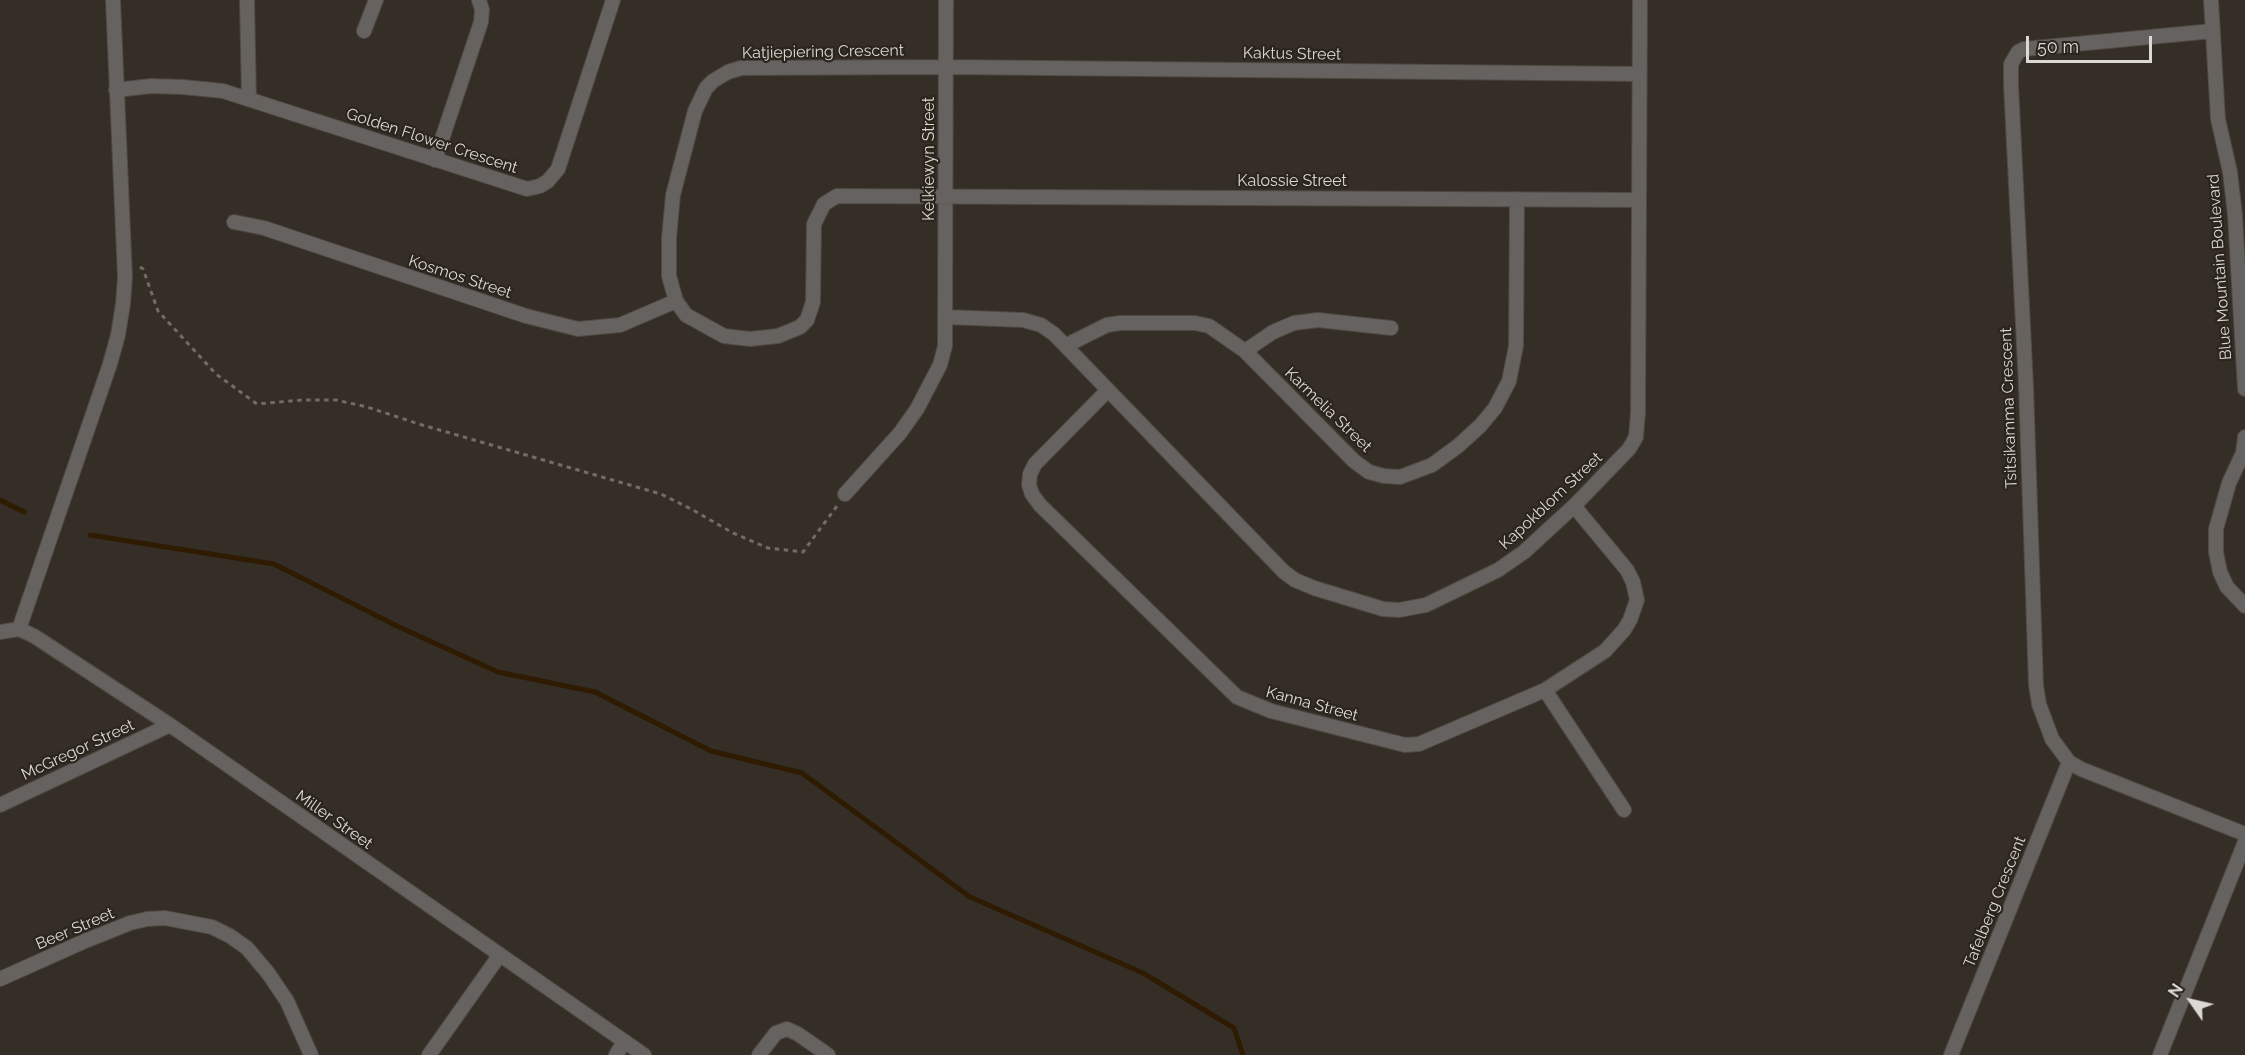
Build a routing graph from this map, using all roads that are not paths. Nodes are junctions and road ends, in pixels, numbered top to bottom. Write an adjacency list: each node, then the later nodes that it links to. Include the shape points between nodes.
1 (113, 0): 13 (street)
2 (247, 0): 14 (street)
3 (376, 0): 10 (street)
4 (479, 0): 15 (street, via 481,22)
5 (613, 0): 15 (street, Golden Flower Crescent, via 558,169 548,181 527,189)
6 (946, 0): 11 (street, Kelkiewyn Street)
7 (1640, 0): 12 (street, Kapokblom Street)
8 (2211, 0): 9 (street, Blue Mountain Boulevard)
9 (2213, 31): 25 (street, Blue Mountain Boulevard, via 2218,119 2235,215); 35 (street, Tsitsikamma Crescent, via 2024,49 2011,64 2036,685 2052,739)
10 (364, 32)
11 (946, 67): 12 (street, Kaktus Street); 16 (street, Kelkiewyn Street); 20 (street, Katjiepiering Crescent, via 741,68 713,81 695,111 673,195 669,276)
12 (1639, 74): 18 (street, Kapokblom Street)
13 (116, 96): 14 (street, Golden Flower Crescent, via 151,86 224,92); 31 (street, via 124,251 118,335)
14 (249, 99): 15 (street, Golden Flower Crescent)
15 (435, 160)
16 (945, 196): 17 (street, Kalossie Street); 20 (street, via 837,196 828,200 820,209 813,231 812,309 800,327 778,336 724,336 686,315); 21 (street, Kelkiewyn Street)
17 (1516, 199): 18 (street, Kalossie Street); 24 (street, Karmelia Street, via 1516,346 1509,381 1480,426 1432,465 1400,477 1369,472)
18 (1639, 200): 29 (street, Kapokblom Street, via 1636,437)
19 (234, 222): 20 (street, Kosmos Street, via 264,228 526,316 578,329 620,325)
20 (676, 301)
21 (946, 317): 23 (street, Kapokblom Street, via 1023,320 1041,325); 28 (street, Kelkiewyn Street, via 945,346 932,384 900,433)
22 (1391, 328): 24 (street, via 1318,320 1294,323)
23 (1067, 345): 24 (street, Karmelia Street, via 1107,325 1194,323 1209,327); 26 (street, Kapokblom Street)
24 (1245, 351)
25 (2245, 389)
26 (1108, 390): 29 (street, Kapokblom Street, via 1284,572 1304,585 1383,609 1426,605 1498,570); 33 (street, Kanna Street, via 1035,464 1030,474 1032,494 1237,697 1271,711 1405,745 1419,744)
27 (2245, 437): 30 (street, via 2216,529 2220,572 2227,587)
28 (845, 494)
29 (1574, 506): 33 (street, Kanna Street, via 1627,570 1637,600 1630,620 1611,645)
30 (2245, 606)
31 (19, 629): 32 (street); 34 (street, Miller Street)
32 (0, 632)
33 (1545, 690): 37 (street)
34 (170, 725): 36 (street, McGregor Street); 40 (street, Miller Street)
35 (2069, 762): 38 (street, Tsitsikamma Crescent); 49 (street, Tafelberg Crescent)
36 (0, 805)
37 (1624, 810)
38 (2245, 834)
39 (2245, 842): 50 (street)
40 (499, 956): 42 (street, Miller Street); 44 (street)
41 (0, 979): 43 (street, Beer Street, via 130,923 165,918 212,927 248,948 268,973 287,1002)
42 (624, 1042): 45 (street); 46 (street, Miller Street)
43 (311, 1055)
44 (429, 1055)
45 (616, 1055)
46 (644, 1055)
47 (759, 1055): 48 (street, via 776,1033 787,1029)
48 (828, 1055)
49 (1951, 1055)
50 (2160, 1055)

